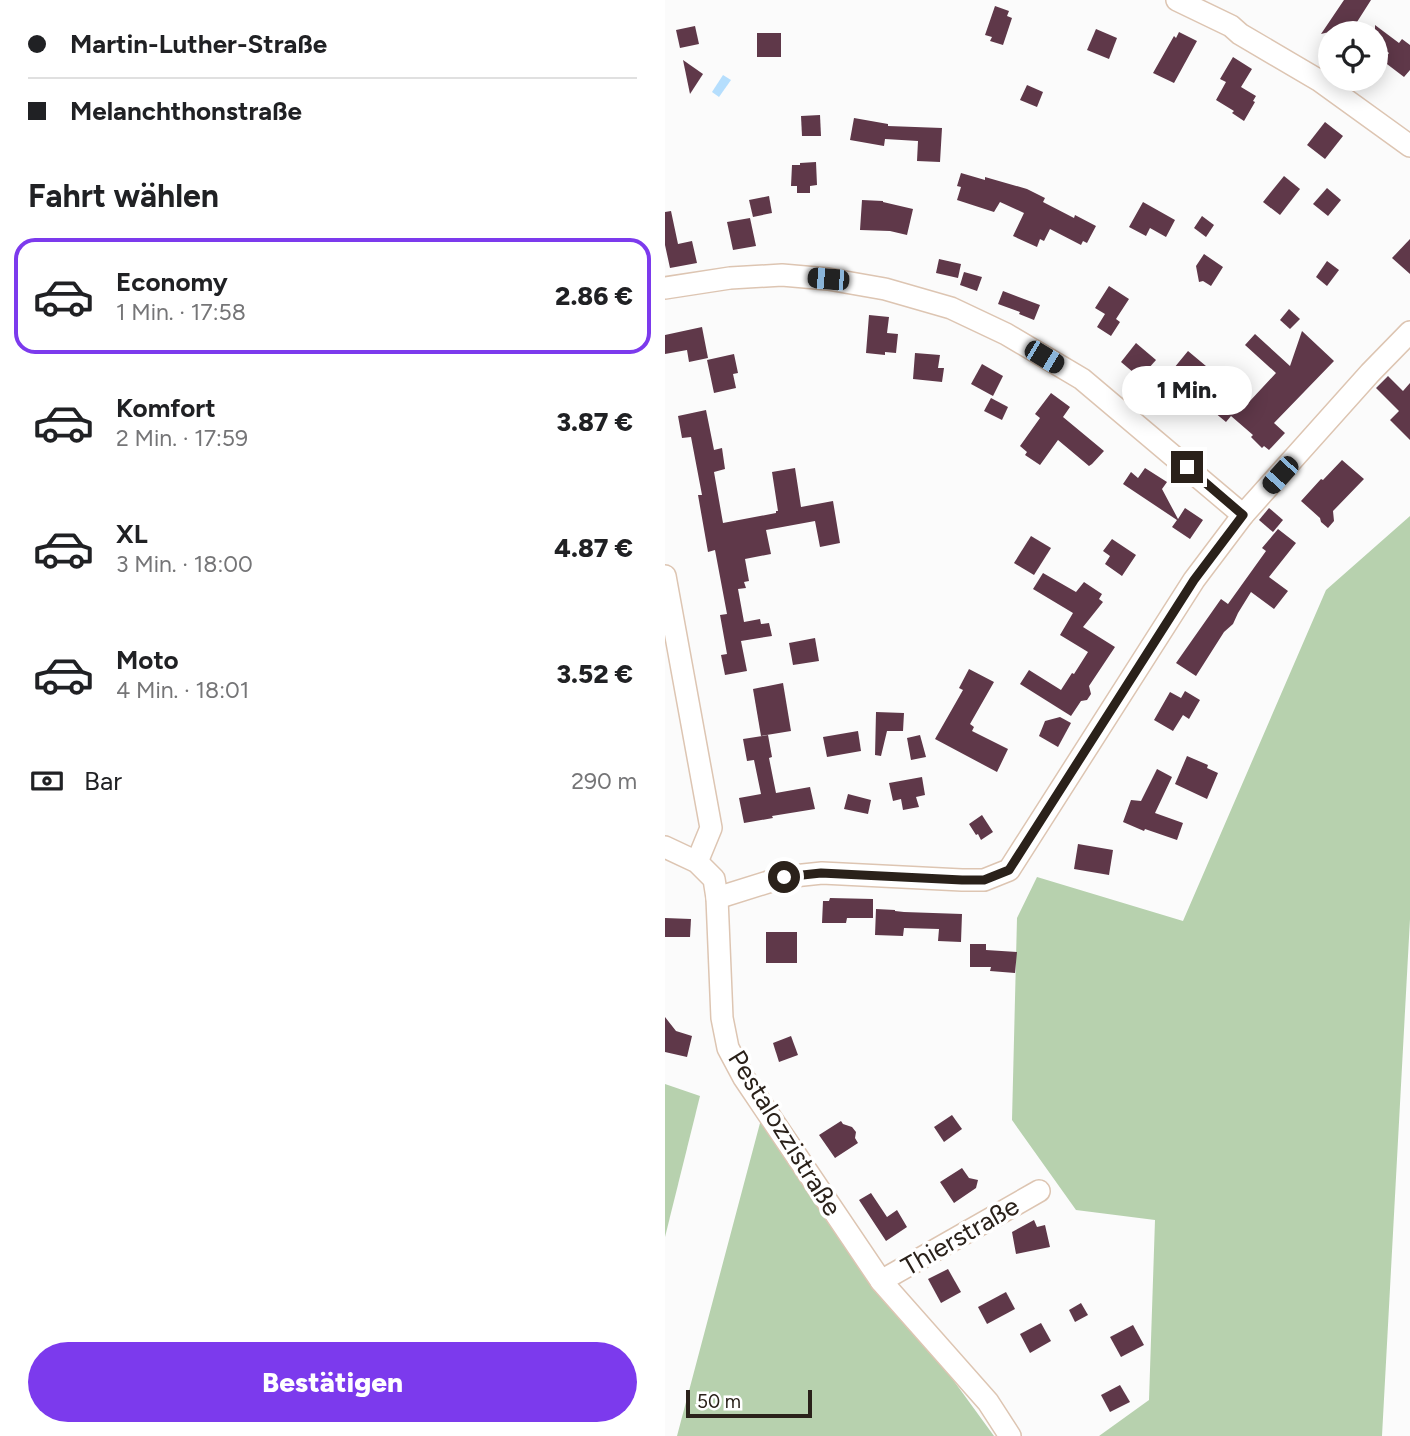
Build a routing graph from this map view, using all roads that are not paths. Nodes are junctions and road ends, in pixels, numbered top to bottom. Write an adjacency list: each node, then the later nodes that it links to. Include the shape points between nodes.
1 (1177, 0): 2 (street, via 1231,26 1320,81)
2 (1410, 146)
3 (665, 288): 5 (street, via 782,275 885,289 951,308 1082,379)
4 (1410, 332): 5 (street)
5 (1243, 515): 9 (street, via 1194,580 1009,870 984,880 821,873 784,877)
6 (665, 576): 8 (street, via 711,828)
7 (665, 847): 8 (street)
8 (697, 862): 9 (street, Pestalozzistraße, via 714,879)
9 (717, 898): 11 (street, Pestalozzistraße, via 722,1018 728,1048)
10 (1039, 1191): 11 (street, Thierstraße)
11 (881, 1281): 12 (street, Pestalozzistraße, via 988,1402)
12 (1010, 1436)

